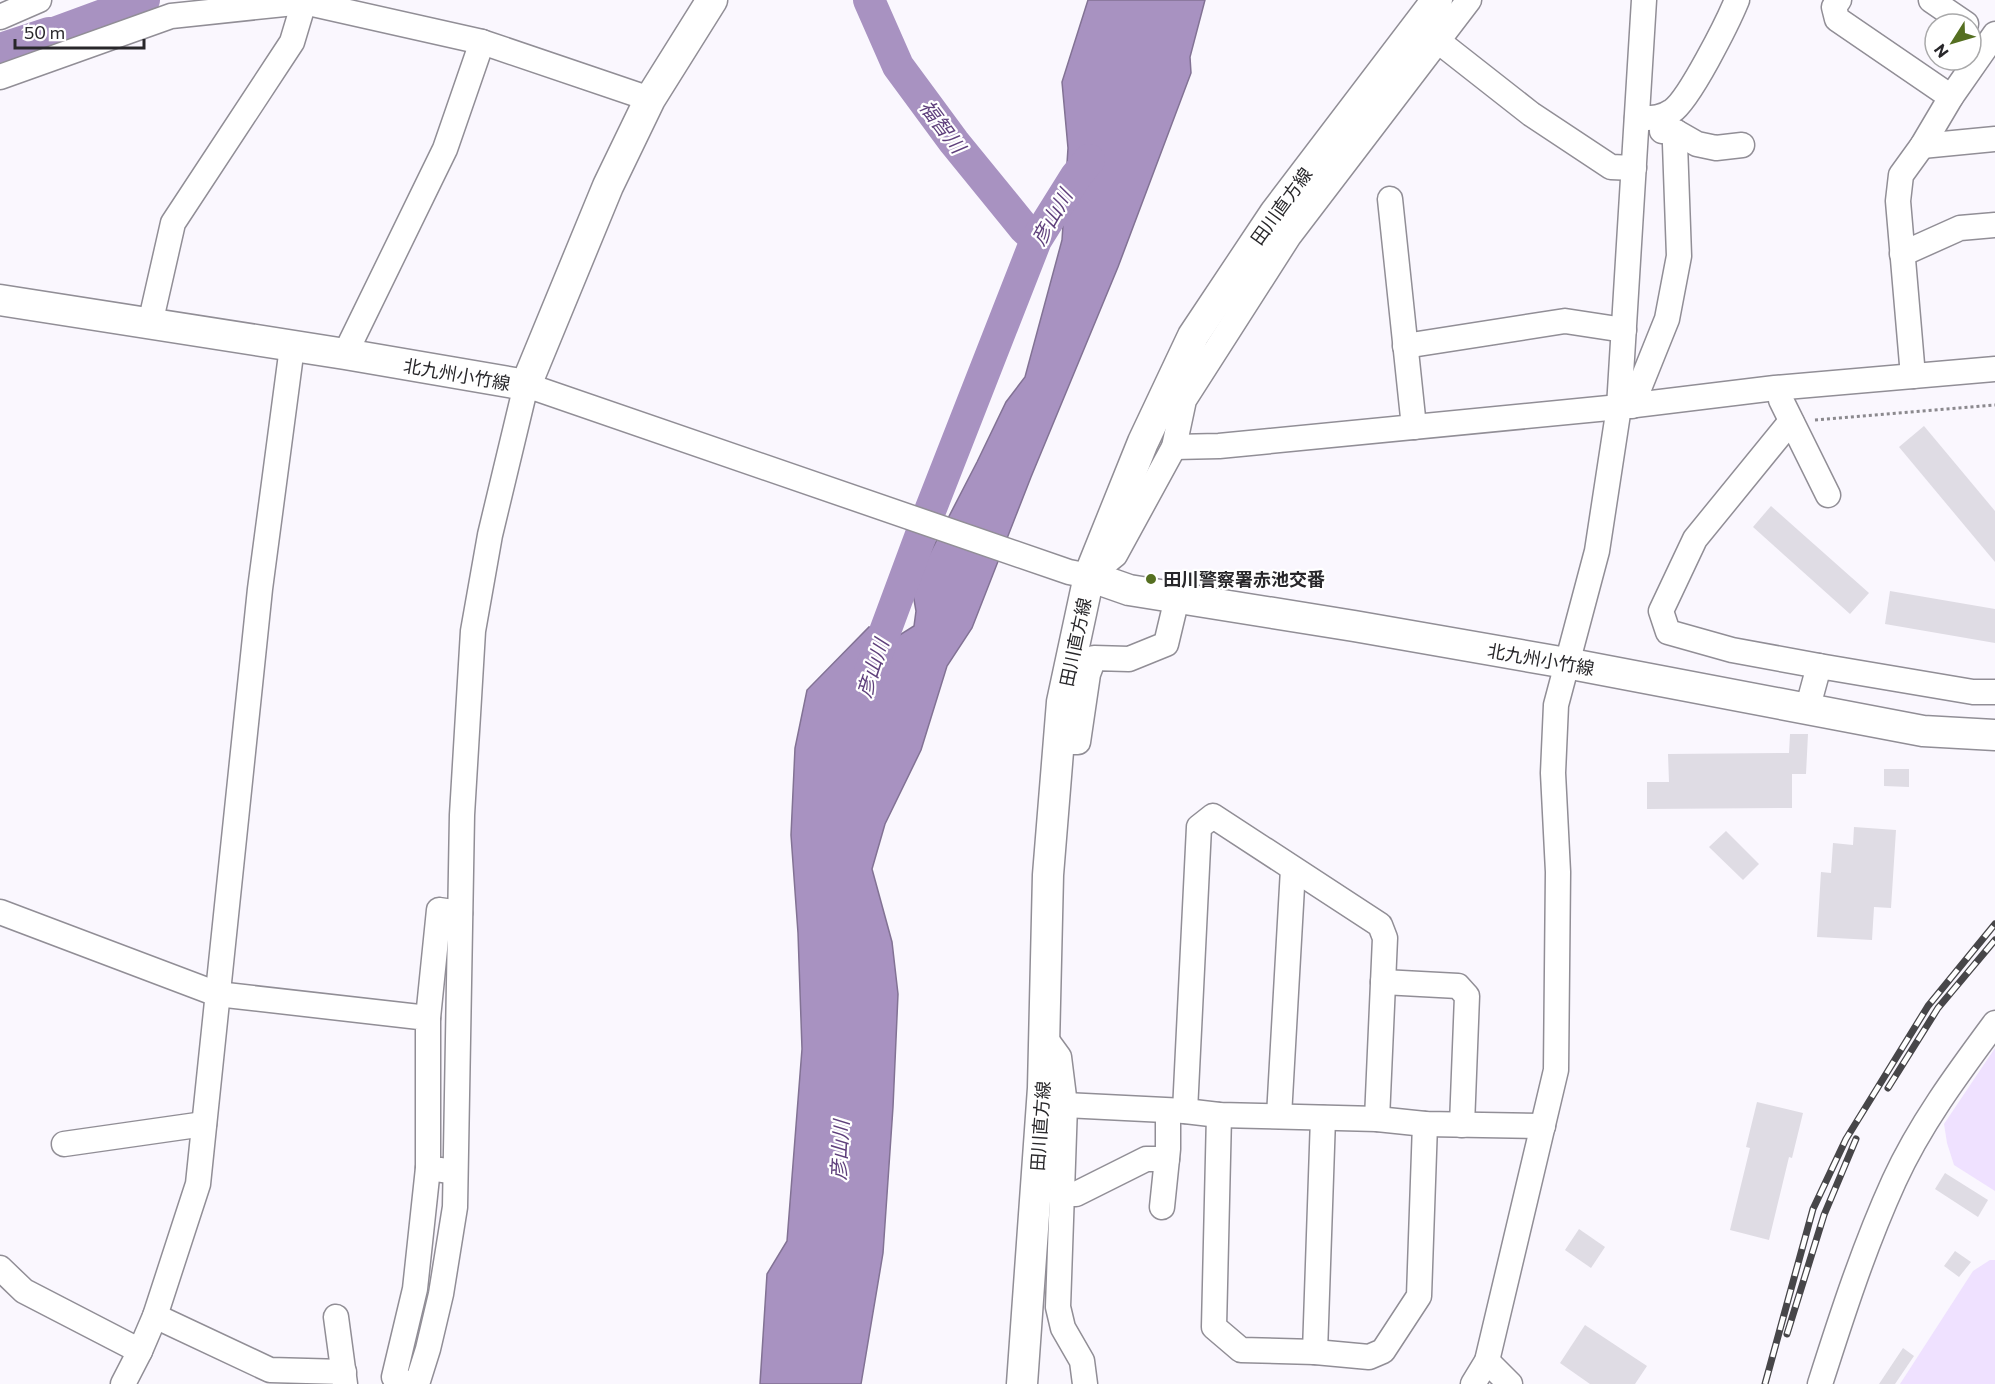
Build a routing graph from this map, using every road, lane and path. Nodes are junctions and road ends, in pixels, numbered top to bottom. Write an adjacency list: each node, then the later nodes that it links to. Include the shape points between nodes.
1 (39, 0): 11 (street)
2 (712, 0): 17 (main road, 北九州小竹線)
3 (1437, 0): 43 (main road, 田川直方線, via 1275,213 1193,336)
4 (1469, 0): 13 (street)
5 (1644, 0): 18 (street)
6 (1737, 0): 18 (street, via 1684,98 1673,111)
7 (1839, 0): 16 (street, via 1834,7 1837,20)
8 (1931, 0): 10 (street)
9 (304, 2): 14 (street); 15 (street, via 171,16); 28 (street, via 292,42 173,223)
10 (1948, 12)
11 (0, 16)
12 (1986, 34): 16 (street)
13 (1438, 41): 23 (street, via 1531,114 1611,167); 41 (street, via 1289,236 1184,400)
14 (482, 42): 17 (street); 32 (street, via 445,149)
15 (0, 77)
16 (1951, 97): 22 (street)
17 (650, 99): 36 (main road, 北九州小竹線, via 608,186)
18 (1636, 123): 19 (street); 23 (street)
19 (1676, 132): 21 (street, via 1697,144 1716,148); 38 (street, via 1679,256 1667,319)
20 (1995, 139): 22 (street)
21 (1742, 145)
22 (1922, 146): 26 (street, via 1901,175 1898,201)
23 (1634, 168): 29 (street)
24 (1390, 199): 30 (street)
25 (1995, 225): 26 (street, via 1960,228)
26 (1902, 254): 34 (street)
27 (0, 300): 28 (main road, 北九州小竹線)
28 (150, 324): 31 (main road, 北九州小竹線)
29 (1624, 330): 30 (street, via 1565,321); 38 (street)
30 (1406, 346): 40 (street)
31 (292, 347): 32 (main road, 北九州小竹線); 55 (street, via 260,589)
32 (345, 354): 36 (main road, 北九州小竹線)
33 (1995, 369): 34 (street)
34 (1912, 376): 35 (street)
35 (1780, 388): 38 (street); 39 (street)
36 (536, 389): 43 (street); 53 (street, via 490,535 473,631)
37 (1995, 405): 39 (path)
38 (1626, 407): 40 (street); 45 (street, via 1598,550)
39 (1792, 423): 42 (street); 46 (street, via 1695,539 1661,611 1668,632 1732,650)
40 (1414, 427): 41 (street)
41 (1174, 447): 43 (street, via 1115,555)
42 (1828, 495)
43 (1079, 574): 44 (main road, 北九州小竹線, via 1129,590); 50 (main road, 田川直方線)
44 (1177, 598): 45 (main road, 北九州小竹線); 50 (street, via 1167,644 1129,659 1094,658 1078,742)
45 (1566, 663): 48 (main road, 北九州小竹線); 68 (street, via 1556,705 1553,773 1558,872 1556,1070)
46 (1819, 666): 47 (street, via 1973,692); 48 (street)
47 (1995, 692)
48 (1807, 710): 49 (main road, 北九州小竹線, via 1923,731)
49 (1995, 735)
50 (1059, 742): 58 (main road, 田川直方線, via 1048,875)
51 (1293, 869): 54 (street, via 1380,925 1385,938); 60 (street, via 1213,816 1199,827); 62 (street)
52 (0, 913): 55 (street)
53 (460, 913): 56 (street, via 439,910); 72 (street)
54 (1383, 982): 64 (street); 67 (street, via 1458,986 1467,996)
55 (217, 994): 56 (street); 65 (street)
56 (428, 1018): 71 (street)
57 (1995, 1023): 89 (street, via 1950,1083 1895,1179 1846,1301)
58 (1043, 1035): 59 (street, via 1059,1056); 85 (main road, 田川直方線, via 1043,1088)
59 (1065, 1105): 60 (street); 73 (street)
60 (1177, 1111): 61 (street); 70 (street)
61 (1219, 1115): 62 (street); 79 (street, via 1214,1327 1241,1350)
62 (1279, 1116): 63 (street)
63 (1323, 1118): 64 (street); 79 (street)
64 (1377, 1119): 66 (street)
65 (204, 1124): 69 (street); 76 (street, via 198,1184)
66 (1425, 1124): 67 (street); 79 (street, via 1419,1296 1383,1351 1368,1357)
67 (1462, 1125): 68 (street)
68 (1543, 1126): 80 (street)
69 (64, 1144)
70 (1167, 1159): 73 (street, via 1146,1159 1076,1194); 74 (street)
71 (428, 1168): 72 (street); 83 (street, via 415,1289 394,1377)
72 (455, 1172): 84 (street, via 455,1207 441,1294)
73 (1062, 1194): 86 (street, via 1058,1307 1063,1328 1082,1361)
74 (1162, 1207)
75 (0, 1268): 78 (street, via 24,1291)
76 (155, 1316): 78 (street); 81 (street, via 270,1370)
77 (336, 1317): 81 (street)
78 (140, 1351): 82 (street)
79 (1315, 1352)
80 (1486, 1361): 87 (street); 88 (street)
81 (345, 1378)
82 (123, 1384)
83 (408, 1384)
84 (417, 1384)
85 (1022, 1384)
86 (1085, 1384)
87 (1473, 1384)
88 (1510, 1384)
89 (1820, 1384)

